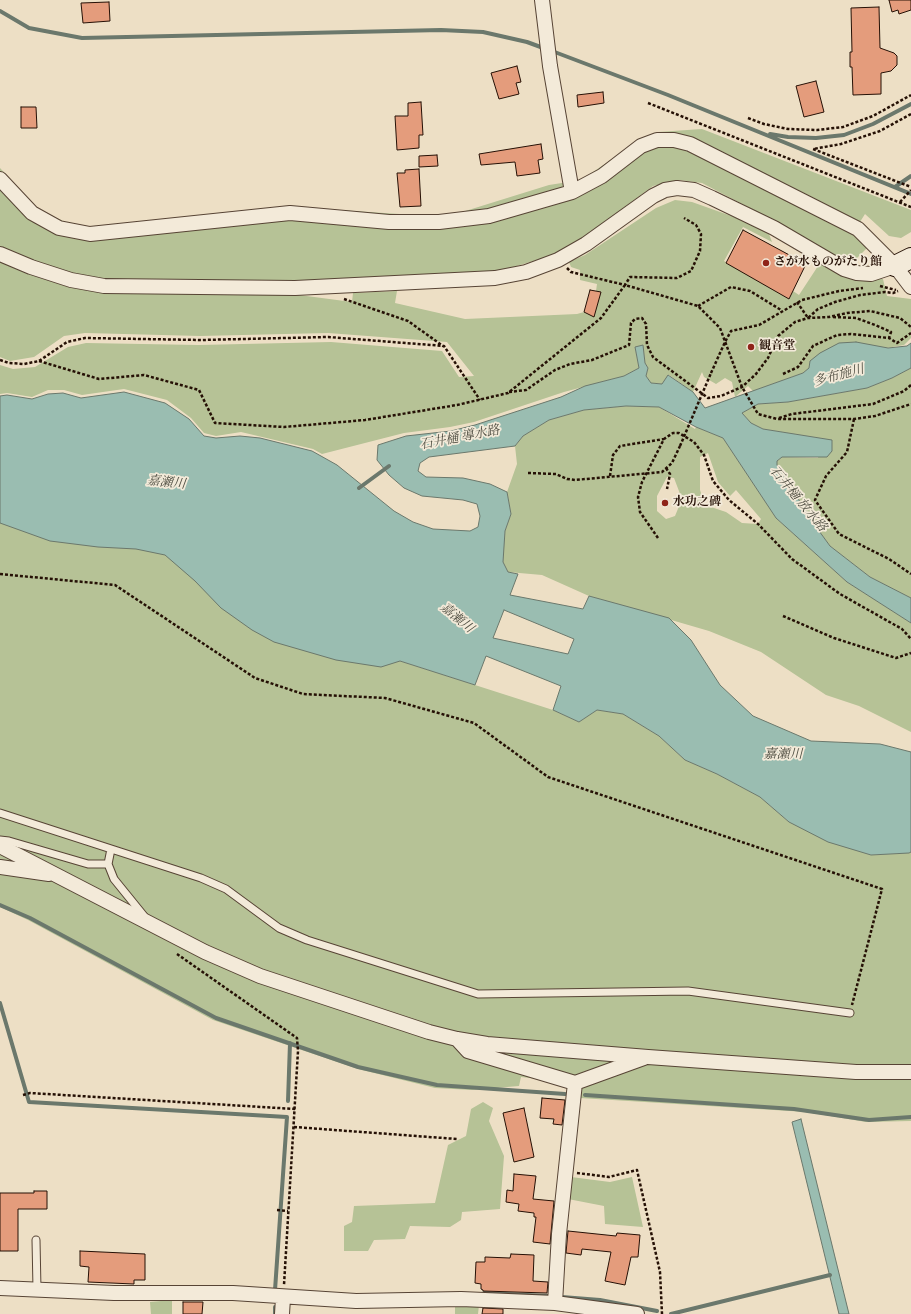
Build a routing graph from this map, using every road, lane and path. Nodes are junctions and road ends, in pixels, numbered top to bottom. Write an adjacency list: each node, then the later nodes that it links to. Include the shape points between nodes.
1 (542, 0): 8 (street, via 550,66)
2 (911, 95): 5 (path, via 873,116 843,127 817,130 788,129)
3 (648, 103): 9 (path)
4 (911, 114): 7 (path, via 880,131 841,144 813,149)
5 (748, 118)
6 (0, 179): 8 (street, via 32,213 59,228 90,234 290,213 388,222 462,220 489,216)
7 (911, 188): 9 (path)
8 (572, 192): 14 (street, via 602,176 641,146 657,140 674,140 690,144 858,229)
9 (900, 202): 10 (path)
10 (911, 207)
11 (684, 218): 15 (path, via 696,225 701,234 700,251 691,271 677,278 630,277)
12 (0, 254): 17 (street, via 31,268 71,280 104,286)
13 (558, 260): 14 (street, via 586,244 653,196 677,188 694,190 774,228 844,269 871,274); 15 (path, via 571,272); 17 (street, via 526,272 495,278)
14 (903, 262): 20 (street)
15 (624, 285): 22 (path); 36 (path, via 601,318)
16 (881, 286): 19 (path)
17 (326, 287): 30 (path, via 333,296 408,322)
18 (867, 287): 21 (path)
19 (874, 287)
20 (905, 289): 25 (path, via 893,293 860,295 835,302 818,309)
21 (797, 302): 23 (path); 25 (path)
22 (698, 306): 23 (path, via 731,287 750,290); 29 (path, via 720,328)
23 (781, 310): 29 (path, via 759,325 731,331)
24 (829, 317): 25 (path); 26 (path, via 870,311 900,318); 28 (path, via 856,318 891,332)
25 (808, 318): 35 (path, via 795,322 778,336 768,358)
26 (911, 327)
27 (911, 333): 28 (path, via 896,343)
28 (889, 338): 33 (path, via 838,335 813,346 798,367)
29 (725, 342): 35 (path); 42 (path, bridge, via 680,446 672,463)
30 (444, 346): 32 (path, via 328,337 201,340 85,338 67,342); 37 (path)
31 (0, 360): 32 (path, via 24,364)
32 (39, 361): 37 (path, via 99,379 144,375 199,390 215,422 284,428 365,420)
33 (783, 374)
34 (911, 385): 39 (path, via 904,391 874,404 792,414)
35 (742, 387): 36 (path, via 721,396 708,398 653,357 647,344 646,324 642,318 631,323 629,345 592,360 570,364 555,370 526,390); 39 (path, via 758,414)
36 (508, 393): 37 (path)
37 (480, 400)
38 (911, 404): 40 (path, via 875,416)
39 (777, 419): 40 (path)
40 (854, 419): 49 (path, via 847,452 826,476 815,500 839,534 889,559)
41 (664, 439): 44 (path); 45 (path, via 620,446 613,455); 51 (path, via 678,433 694,442 704,455 713,481 729,500 758,524 792,559 840,594 902,629)
42 (666, 468): 44 (path, via 662,472); 46 (path, via 670,474)
43 (528, 473): 45 (path, via 556,474 575,480)
44 (646, 473): 45 (path); 47 (path, via 638,497 640,512)
45 (610, 476)
46 (667, 489)
47 (658, 538)
48 (0, 574): 62 (path, via 115,586 255,678 303,694 386,698 474,723 548,777 882,889)
49 (911, 574)
50 (783, 616): 52 (path, via 834,638 896,658)
51 (911, 639)
52 (911, 653)
53 (0, 813): 56 (lane)
54 (0, 840): 57 (lane, via 88,864)
55 (0, 846): 59 (street)
56 (111, 849): 57 (lane); 62 (lane, via 202,878 226,889 279,928 307,940 478,994 688,991)
57 (108, 864): 60 (lane, via 114,879)
58 (0, 867): 59 (street)
59 (57, 875): 60 (street)
60 (150, 924): 63 (street, via 260,976)
61 (175, 953): 68 (path, via 297,1038)
62 (850, 1013)
63 (457, 1040): 64 (street); 66 (street, via 468,1051)
64 (648, 1057): 65 (street, via 856,1072); 66 (street)
65 (911, 1072)
66 (575, 1083): 71 (street)
67 (23, 1095): 68 (path, via 30,1093)
68 (295, 1109): 69 (path)
69 (294, 1127): 70 (path); 73 (path)
70 (457, 1139)
71 (567, 1171): 78 (street, via 559,1234); 81 (path, via 609,1177 637,1170 660,1272)
72 (277, 1210): 73 (path)
73 (288, 1211): 77 (path)
74 (36, 1240): 76 (lane)
75 (0, 1288): 76 (street)
76 (37, 1289): 77 (street, via 114,1293 233,1293)
77 (283, 1298): 78 (street, via 356,1301 461,1299); 79 (street)
78 (555, 1304): 80 (street)
79 (282, 1314)
80 (638, 1314)
81 (662, 1314)

